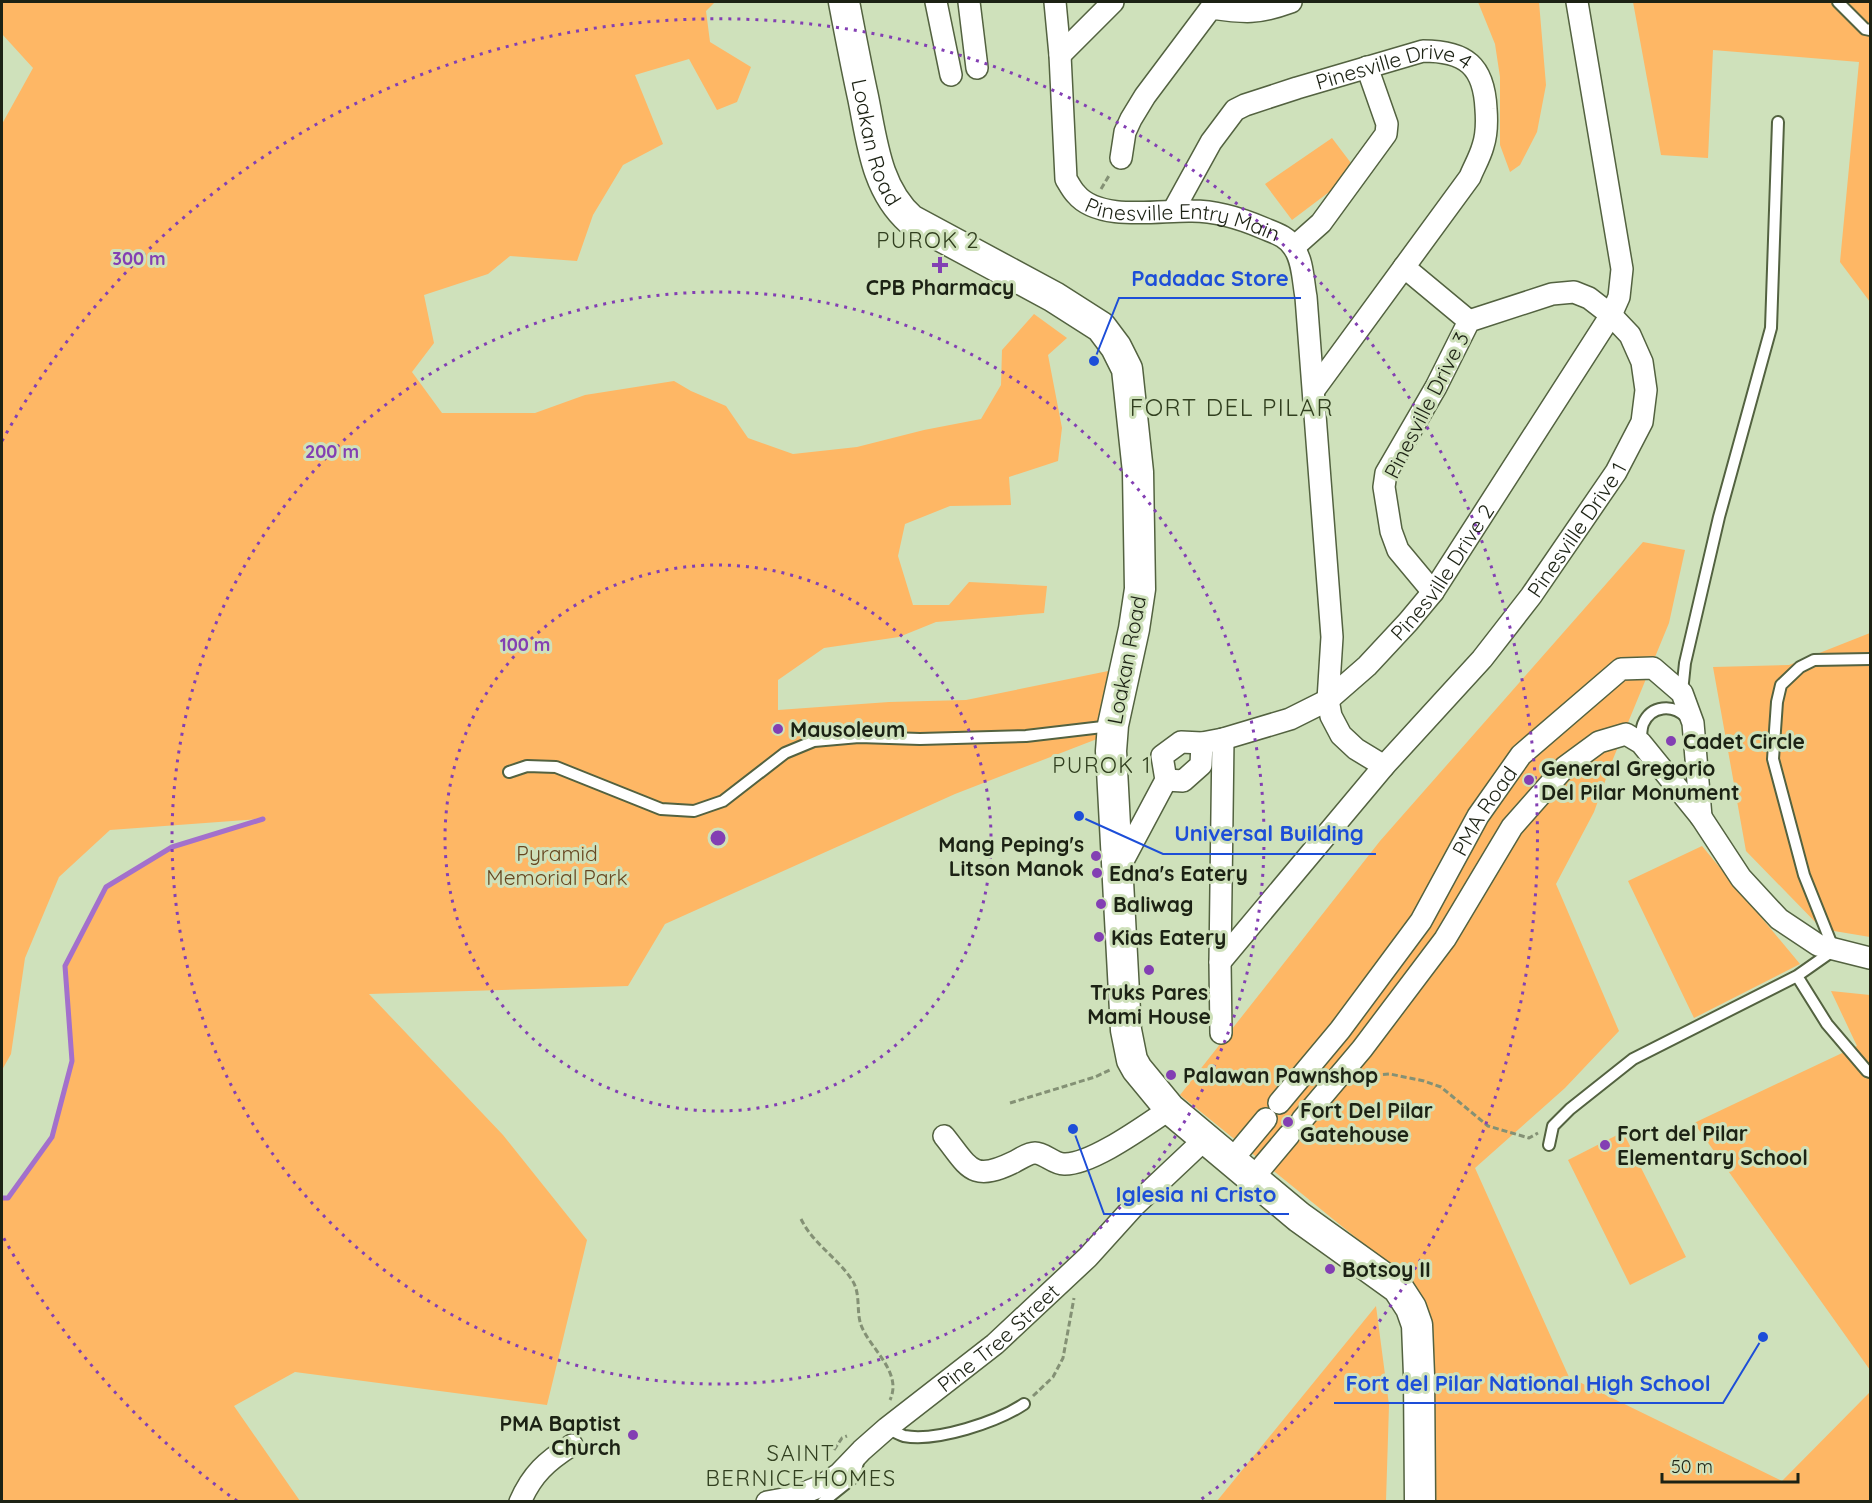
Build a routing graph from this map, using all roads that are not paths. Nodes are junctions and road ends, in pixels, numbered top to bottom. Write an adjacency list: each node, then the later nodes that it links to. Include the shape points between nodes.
1 (844, 2): 28 (main road, Loakan Road, via 877,164 899,209 911,220 1054,297 1101,327 1127,369 1138,472 1140,589)
2 (936, 2): 14 (street)
3 (969, 2): 13 (street)
4 (1054, 2): 11 (street, Pinesville Entry Main)
5 (1113, 2): 11 (street)
6 (1291, 2): 9 (street, via 1253,12)
7 (1577, 2): 20 (street, via 1622,269 1619,297)
8 (1838, 2): 10 (lane)
9 (1213, 5): 16 (street, via 1131,119)
10 (1870, 30)
11 (1060, 54): 17 (street, Pinesville Entry Main, via 1066,178 1077,196 1105,210)
12 (1367, 67): 17 (street, Pinesville Drive 4, via 1234,110 1211,142); 18 (street, via 1387,124 1386,134 1321,223); 19 (street, Pinesville Drive 4, via 1423,51 1440,51 1467,61 1480,76 1485,96 1487,127 1470,177)
13 (977, 68)
14 (951, 75)
15 (1778, 122): 25 (lane, via 1771,328 1719,517 1685,663)
16 (1121, 158)
17 (1173, 211): 18 (street, Pinesville Entry Main, via 1245,221 1284,237)
18 (1294, 247): 22 (street, Pinesville Entry Main, via 1306,297)
19 (1404, 267): 21 (street); 22 (street, Pinesville Drive 4)
20 (1611, 315): 21 (street, Pinesville Drive 3, via 1574,292 1552,294); 23 (street, Pinesville Drive 2); 32 (street, Pinesville Drive 1, via 1630,335 1642,362 1646,390 1642,422 1617,472 1482,659)
21 (1469, 321): 23 (street, Pinesville Drive 3, via 1386,473 1384,486 1398,550)
22 (1314, 390): 26 (street, Pinesville Entry Main, via 1332,637)
23 (1433, 592): 26 (street, Pinesville Drive 2, via 1367,666)
24 (1870, 659): 37 (lane, via 1814,660 1781,685 1777,702 1773,759 1804,875)
25 (1682, 693): 27 (street, PMA Road); 42 (street, PMA Road, via 1653,668 1621,669 1521,755 1478,816 1421,921)
26 (1328, 700): 29 (street, Pinesville Drive 2, via 1290,719); 32 (street, Pinesville Entry Main, via 1341,735)
27 (1693, 723): 30 (lane, via 1679,710 1664,707 1650,714 1642,725); 35 (street, PMA Road)
28 (1113, 725): 33 (lane, via 1026,736 814,741 785,753 723,801 694,811 661,809 556,767 527,765); 36 (main road, Loakan Road)
29 (1224, 739): 31 (street, Pinesville Drive 2); 39 (street)
30 (1641, 742): 35 (street, PMA Road); 43 (street, PMA Road, via 1626,735 1599,742 1565,767 1512,827 1445,939)
31 (1202, 743): 34 (street, via 1201,765 1183,782); 34 (street, via 1181,742 1162,756)
32 (1384, 766): 39 (street, Pinesville Drive 1)
33 (509, 772)
34 (1166, 780): 36 (street)
35 (1701, 817): 37 (street, PMA Road, via 1741,878 1779,919 1818,945)
36 (1117, 872): 45 (main road, Loakan Road, via 1126,1030 1132,1060)
37 (1834, 950): 38 (street, PMA Road); 40 (lane)
38 (1870, 958)
39 (1220, 962): 41 (street)
40 (1797, 976): 44 (lane, via 1827,1024); 48 (lane, via 1633,1059 1553,1126)
41 (1221, 1033)
42 (1325, 1048): 43 (street); 49 (street, PMA Road, via 1273,1111)
43 (1353, 1071): 49 (street, PMA Road, via 1295,1128)
44 (1870, 1072)
45 (1170, 1109): 46 (street, via 1116,1144 1069,1164 1033,1153 1003,1167 975,1171); 47 (main road, Loakan Road)
46 (944, 1136)
47 (1205, 1139): 49 (main road, Loakan Road); 51 (street, Pine Tree Street, via 995,1344)
48 (1549, 1145)
49 (1241, 1170): 57 (main road, Loakan Road, via 1398,1288 1411,1308 1417,1324)
50 (1024, 1404): 51 (lane, via 1007,1415 928,1437 901,1435)
51 (888, 1428): 52 (street, Pine Tree Street)
52 (858, 1442): 55 (street, Pine Tree Street, via 839,1474 821,1486); 56 (lane, via 854,1477)
53 (572, 1445): 54 (street, via 548,1460)
54 (520, 1502)
55 (767, 1502)
56 (823, 1502)
57 (1419, 1502)

